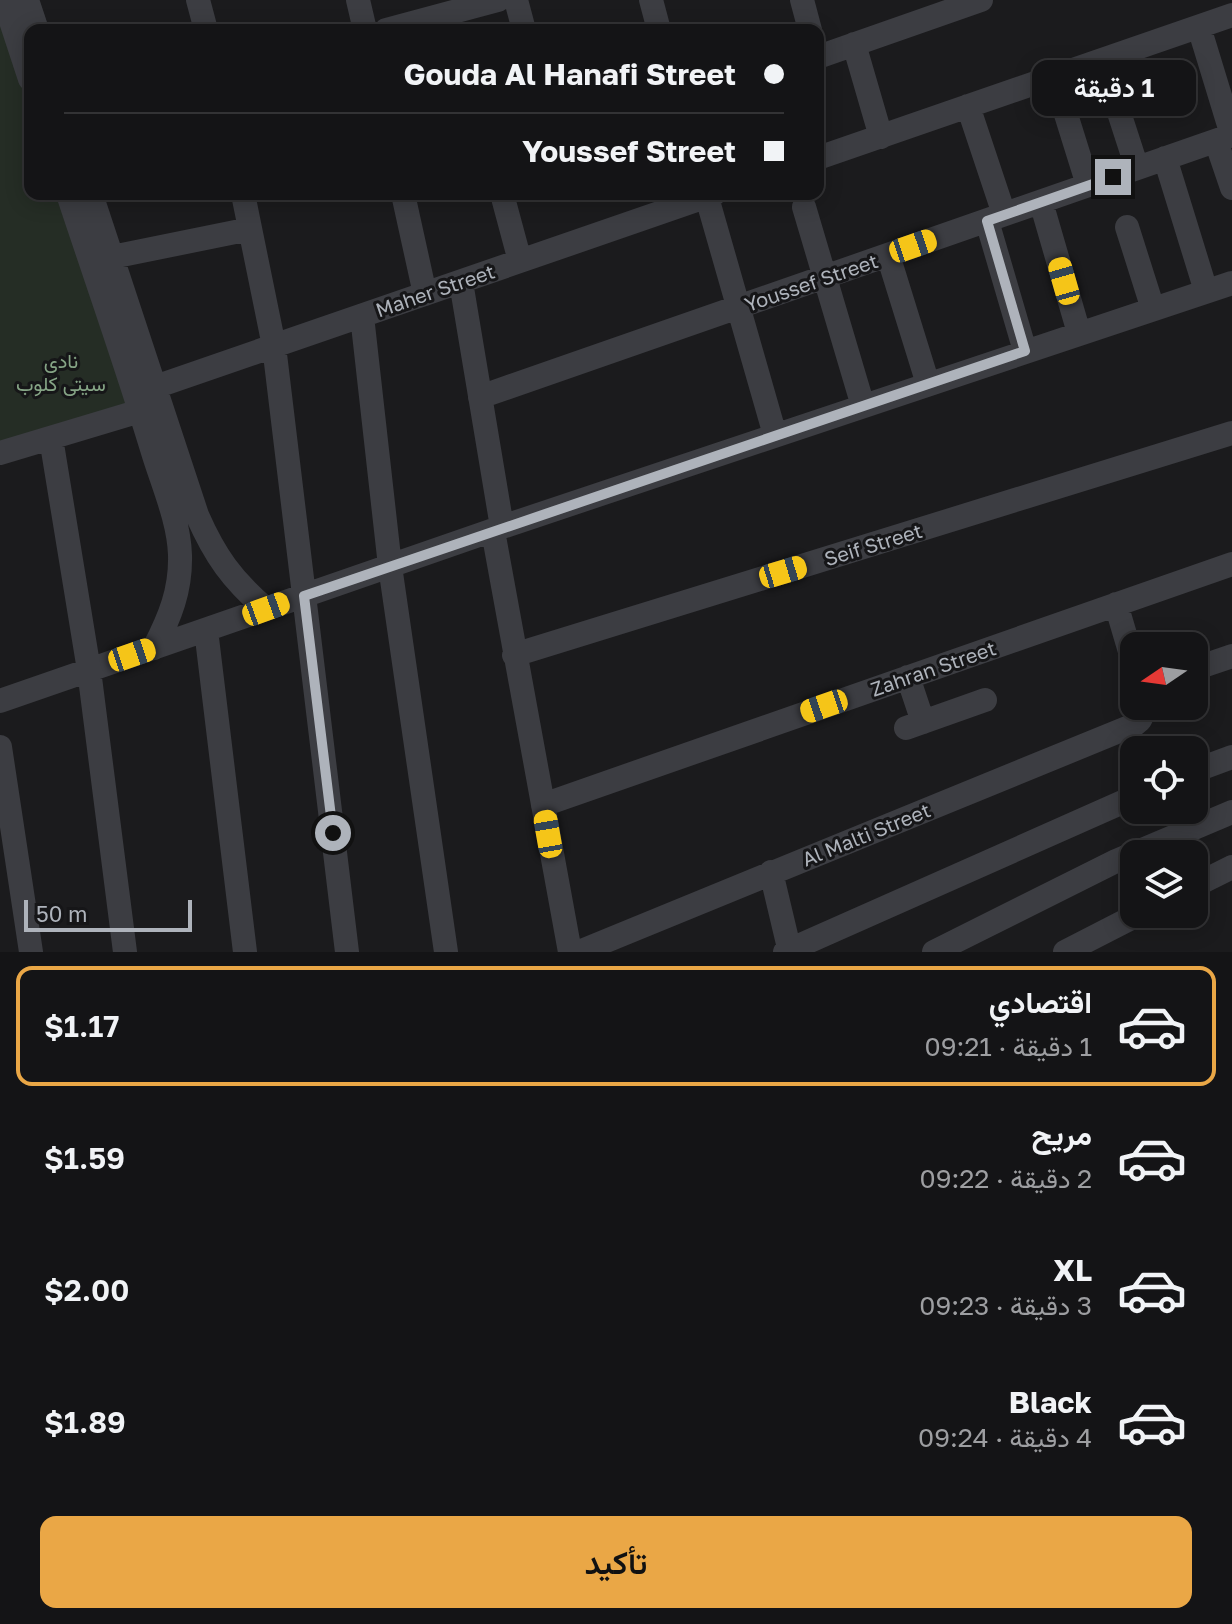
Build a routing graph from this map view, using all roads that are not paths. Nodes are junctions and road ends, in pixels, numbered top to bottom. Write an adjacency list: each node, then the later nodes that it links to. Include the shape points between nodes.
1 (4, 0): 22 (street)
2 (27, 0): 11 (street)
3 (198, 0): 12 (street)
4 (358, 0): 13 (street)
5 (498, 0): 14 (street)
6 (516, 0): 15 (street)
7 (651, 0): 16 (street)
8 (802, 0): 17 (street)
9 (981, 0): 19 (street)
10 (1232, 15): 18 (street)
11 (35, 24)
12 (204, 24)
13 (364, 24)
14 (408, 24)
15 (522, 24)
16 (657, 24)
17 (808, 24)
18 (1199, 27): 21 (street); 26 (street)
19 (854, 44): 20 (street); 25 (street)
20 (824, 55)
21 (1102, 60): 23 (street); 29 (street)
22 (24, 61)
23 (1054, 76): 24 (street); 30 (street)
24 (968, 106): 25 (street); 41 (street)
25 (881, 137): 27 (street)
26 (1227, 137): 28 (street, Youssef Street); 31 (street)
27 (824, 156)
28 (1165, 158): 29 (street, Youssef Street); 50 (street)
29 (1137, 168): 30 (street, Youssef Street)
30 (1088, 185): 39 (street, Youssef Street)
31 (1232, 188)
32 (70, 200): 62 (street)
33 (93, 200): 45 (street)
34 (244, 200): 43 (street)
35 (404, 200): 51 (street)
36 (504, 200): 46 (street)
37 (695, 200): 46 (street, Maher Street)
38 (710, 200): 52 (street)
39 (1041, 202): 41 (street, Youssef Street); 55 (street)
40 (804, 207): 47 (street)
41 (995, 218): 44 (street, Youssef Street); 57 (street)
42 (1127, 227): 53 (street)
43 (250, 229): 45 (street); 56 (street)
44 (888, 255): 47 (street, Youssef Street); 58 (street)
45 (112, 257): 59 (street)
46 (520, 261): 48 (street, Maher Street)
47 (825, 277): 52 (street, Youssef Street); 61 (street)
48 (461, 282): 51 (street, Maher Street); 60 (street)
49 (1232, 283): 50 (street)
50 (1206, 291): 53 (street)
51 (425, 294): 54 (street, Maher Street)
52 (738, 308): 60 (street, Youssef Street); 64 (street)
53 (1153, 309): 55 (street)
54 (362, 316): 56 (street, Maher Street); 70 (street)
55 (1079, 333): 57 (street)
56 (274, 346): 59 (street, Maher Street); 71 (street)
57 (1025, 351): 58 (street)
58 (928, 384): 61 (street)
59 (155, 387): 67 (street)
60 (480, 397): 68 (street)
61 (863, 406): 64 (street)
62 (140, 411): 65 (street); 67 (street)
63 (1232, 433): 77 (street, Seif Street)
64 (775, 435): 68 (street)
65 (51, 438): 66 (street); 80 (street)
66 (0, 453)
67 (174, 481): 73 (street, via 218,559); 76 (street, via 179,586)
68 (498, 529): 70 (street); 77 (street)
69 (1232, 564): 72 (street, Zahran Street)
70 (390, 566): 71 (street); 100 (street)
71 (304, 596): 73 (street); 99 (street)
72 (1116, 604): 75 (street); 81 (street, Zahran Street)
73 (266, 609): 74 (street)
74 (206, 630): 76 (street); 98 (street)
75 (1124, 632)
76 (154, 648): 80 (street)
77 (514, 655): 89 (street)
78 (1232, 656): 79 (street)
79 (1208, 664)
80 (89, 670): 83 (street); 97 (street)
81 (908, 677): 82 (street, via 915,725); 89 (street, Zahran Street)
82 (985, 700)
83 (0, 701)
84 (1138, 720): 92 (street, Al Malti Street)
85 (0, 747): 96 (street)
86 (1232, 757): 87 (street)
87 (1208, 766)
88 (1120, 803): 95 (street)
89 (543, 805): 101 (street)
90 (1232, 812): 103 (street, via 1116,861)
91 (1232, 867): 93 (street)
92 (771, 872): 95 (street); 102 (street, Al Malti Street)
93 (1208, 879)
94 (1120, 924): 104 (street)
95 (788, 951)
96 (31, 952)
97 (125, 952)
98 (245, 952)
99 (347, 952)
100 (446, 952)
101 (570, 952)
102 (579, 952)
103 (934, 952)
104 (1065, 952)

